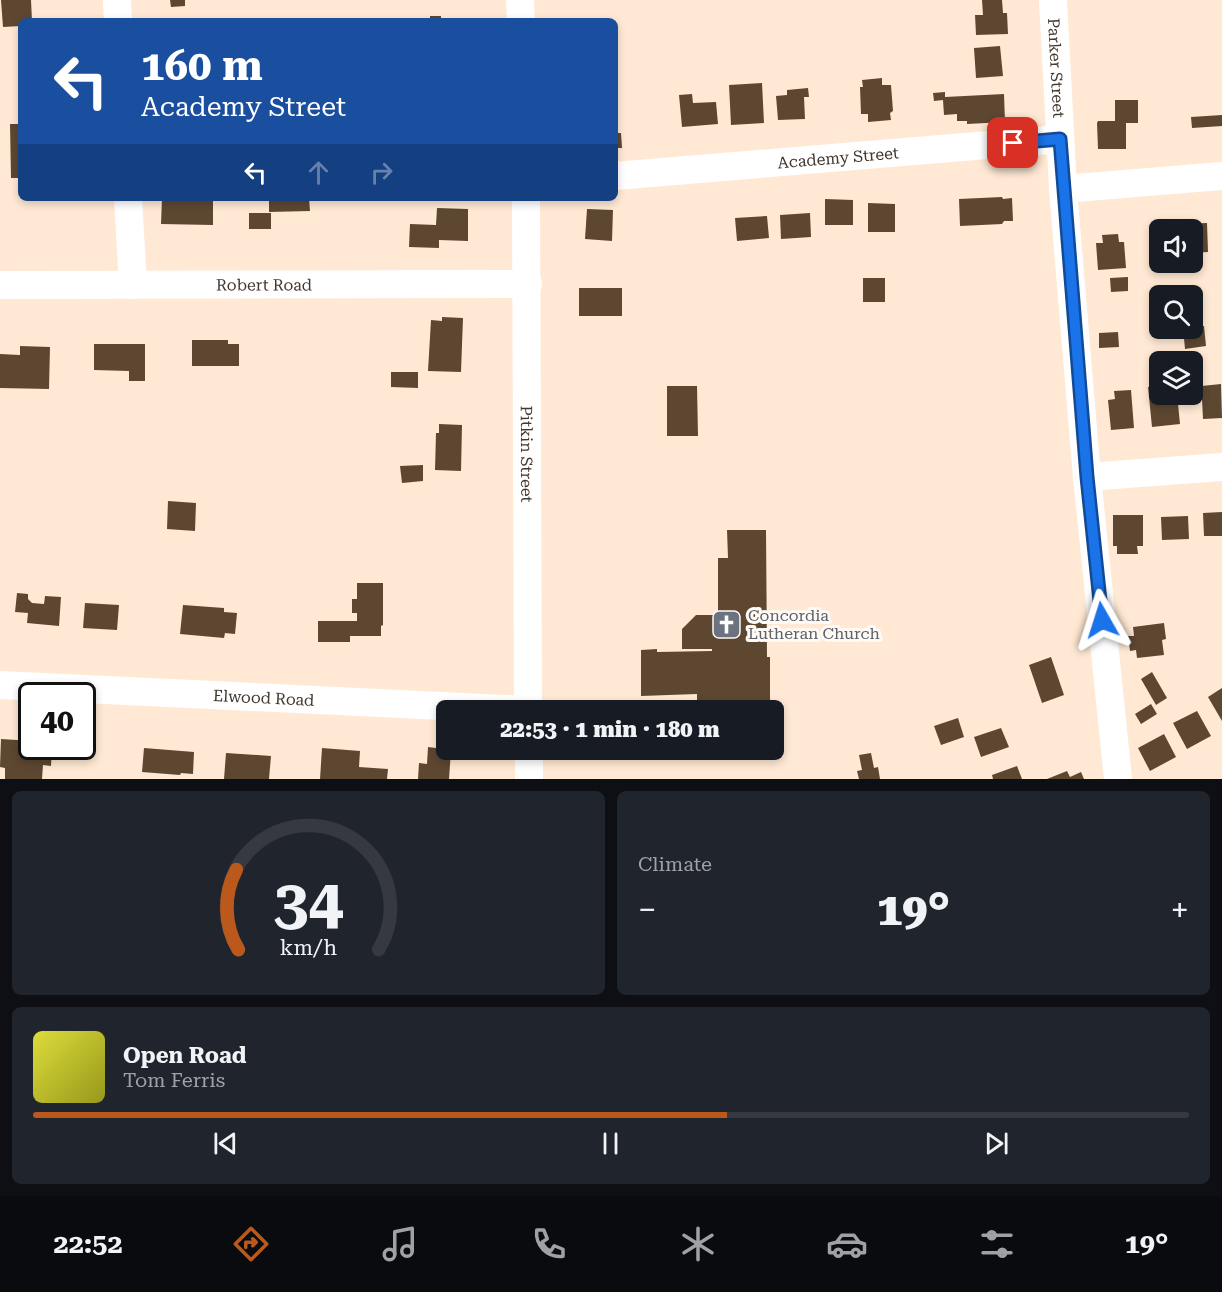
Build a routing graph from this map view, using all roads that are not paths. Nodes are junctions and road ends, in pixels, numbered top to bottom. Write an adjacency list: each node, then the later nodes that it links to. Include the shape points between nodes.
1 (117, 0): 4 (street)
2 (520, 0): 5 (street)
3 (1053, 0): 6 (street, Parker Street)
4 (118, 18)
5 (521, 18)
6 (1060, 139): 7 (street, Academy Street); 9 (street, Parker Street)
7 (618, 176)
8 (1222, 176): 9 (street)
9 (1063, 189): 16 (street, Parker Street)
10 (128, 201): 14 (street)
11 (526, 201): 12 (street, Pitkin Street)
12 (528, 284): 14 (street, Robert Road); 18 (street, Pitkin Street)
13 (0, 285): 14 (street, Robert Road)
14 (133, 285)
15 (1222, 467): 16 (street)
16 (1087, 477): 22 (street, Parker Street)
17 (0, 685): 19 (street, Elwood Road)
18 (528, 700)
19 (436, 706)
20 (529, 760): 21 (street)
21 (529, 779)
22 (1118, 779)

